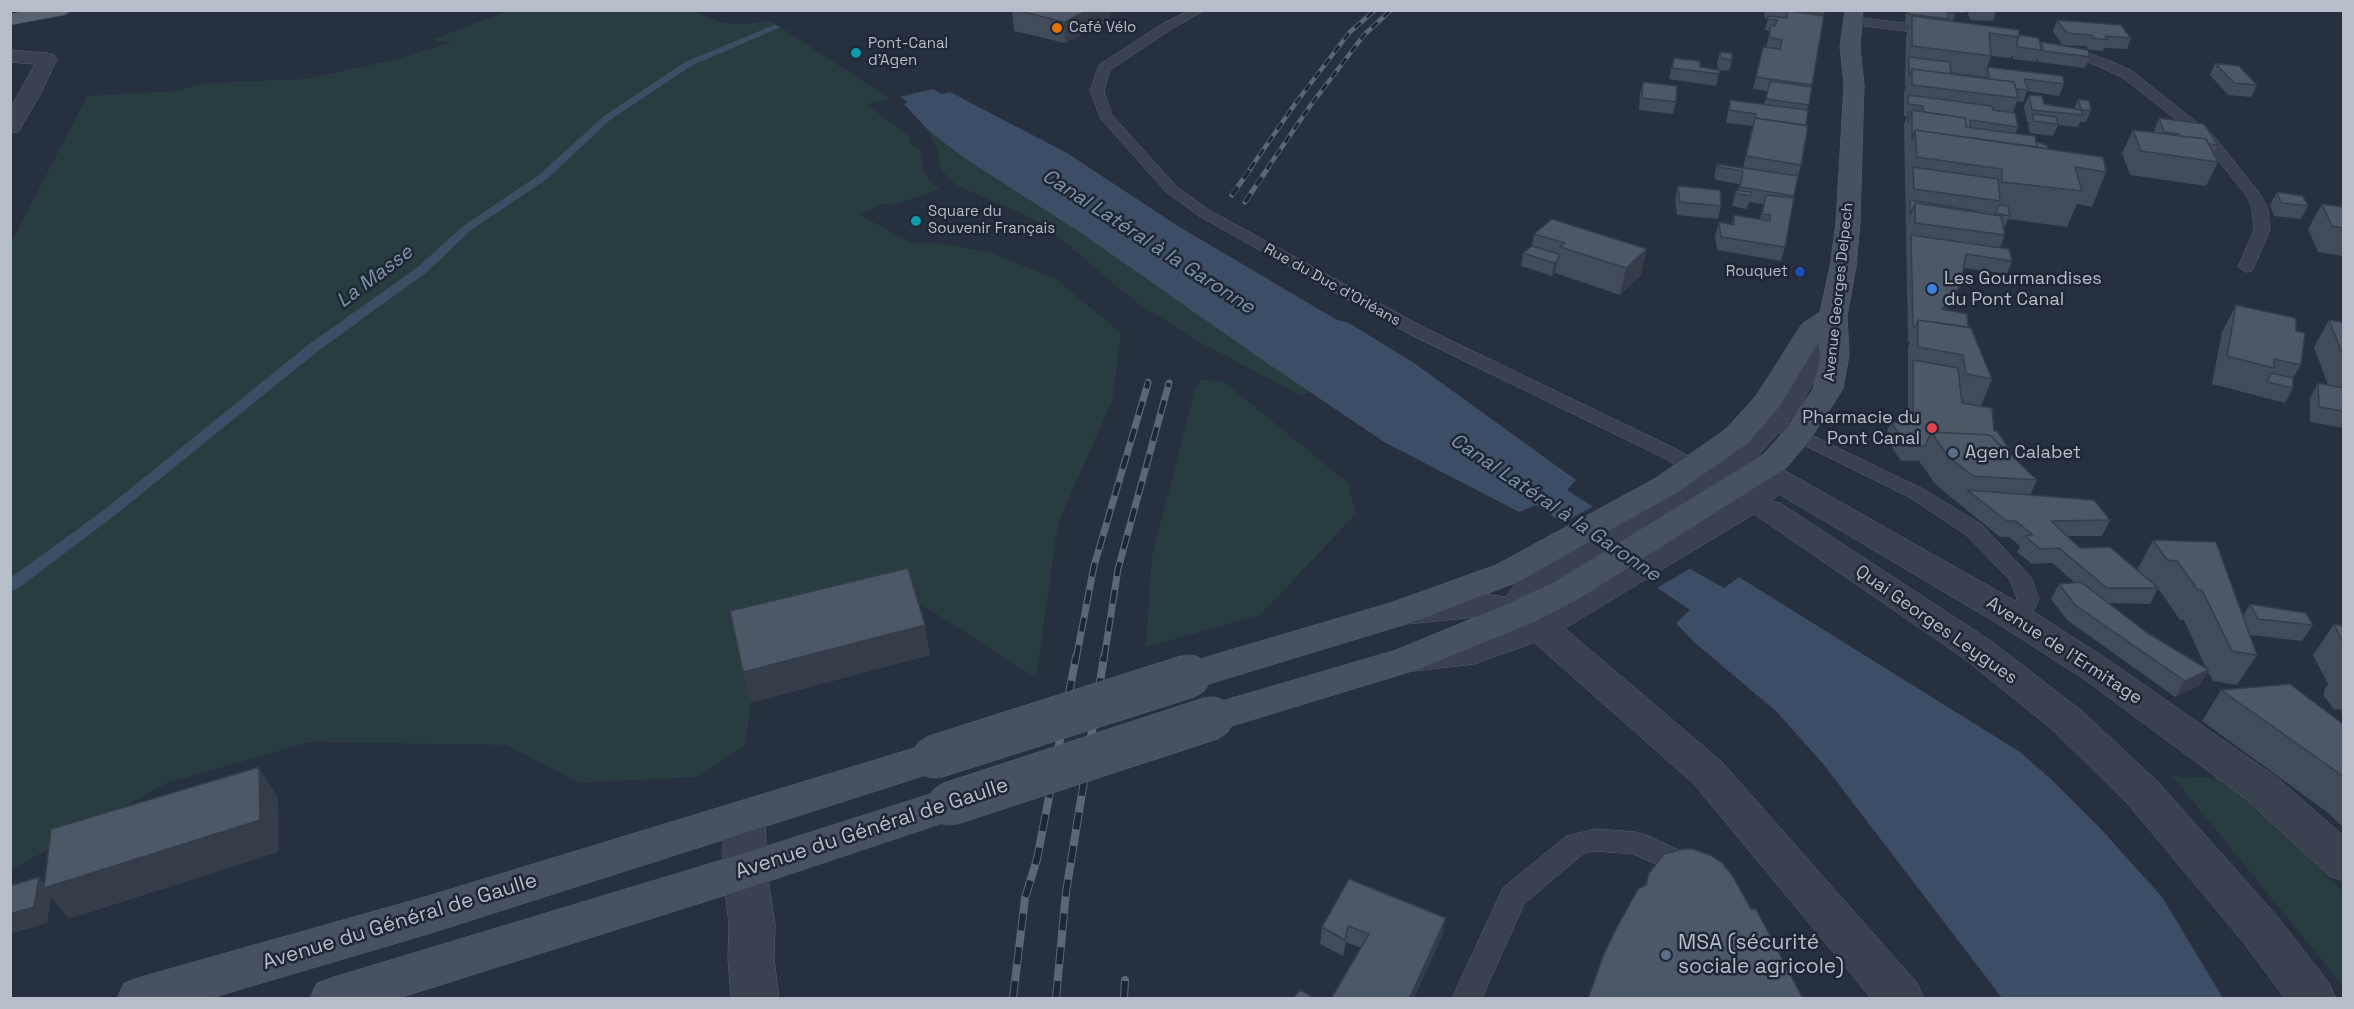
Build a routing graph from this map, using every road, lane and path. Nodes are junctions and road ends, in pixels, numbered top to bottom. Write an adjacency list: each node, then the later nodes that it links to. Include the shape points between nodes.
1 (64, 10): 5 (main road)
2 (1200, 10): 15 (lane, Rue du Duc d'Orléans, via 1166,27 1104,68 1096,91 1106,116 1171,189 1204,213 1417,331)
3 (1854, 16): 4 (lane); 9 (main road, via 1850,46)
4 (1875, 17): 6 (lane); 9 (main road, Avenue Georges Delpech, via 1863,74)
5 (10, 20)
6 (1953, 33)
7 (1998, 39): 11 (lane, via 2048,46 2109,64 2194,125 2219,149 2260,209 2262,230)
8 (10, 56): 10 (street, via 47,59)
9 (1854, 85): 12 (main road, Avenue Georges Delpech, via 1848,222)
10 (10, 127)
11 (2246, 267)
12 (1833, 316): 13 (main road, via 1812,330); 14 (main road, Avenue Georges Delpech, via 1835,355 1828,388)
13 (1805, 341): 14 (street, via 1807,367 1786,404); 15 (main road, via 1768,401 1729,444)
14 (1785, 428): 15 (main road, Avenue Georges Delpech, via 1775,461); 18 (lane, via 1916,492 1973,529 2020,577 2028,599)
15 (1732, 485): 16 (street); 16 (street); 18 (street, Avenue de l’Ermitage); 29 (street, Quai Georges Leygues, via 1978,650 2068,721 2143,793 2260,929)
16 (1536, 602): 17 (street); 19 (street, via 1474,651); 28 (street, via 1708,773)
17 (1403, 612): 20 (main road, Avenue du Général de Gaulle, bridge)
18 (2013, 616): 21 (street, Avenue de l’Ermitage, via 2196,739 2261,788)
19 (1409, 659): 22 (main road, Avenue du Général de Gaulle, bridge, via 1212,718)
20 (744, 817): 22 (street); 24 (main road, Avenue du Général de Gaulle)
21 (2343, 863)
22 (745, 871): 25 (main road, Avenue du Général de Gaulle); 26 (street)
23 (1704, 882): 27 (lane, via 1688,866 1636,843 1596,840 1576,844 1514,896)
24 (141, 999)
25 (334, 999)
26 (755, 999)
27 (1467, 999)
28 (1900, 999)
29 (2312, 999)

